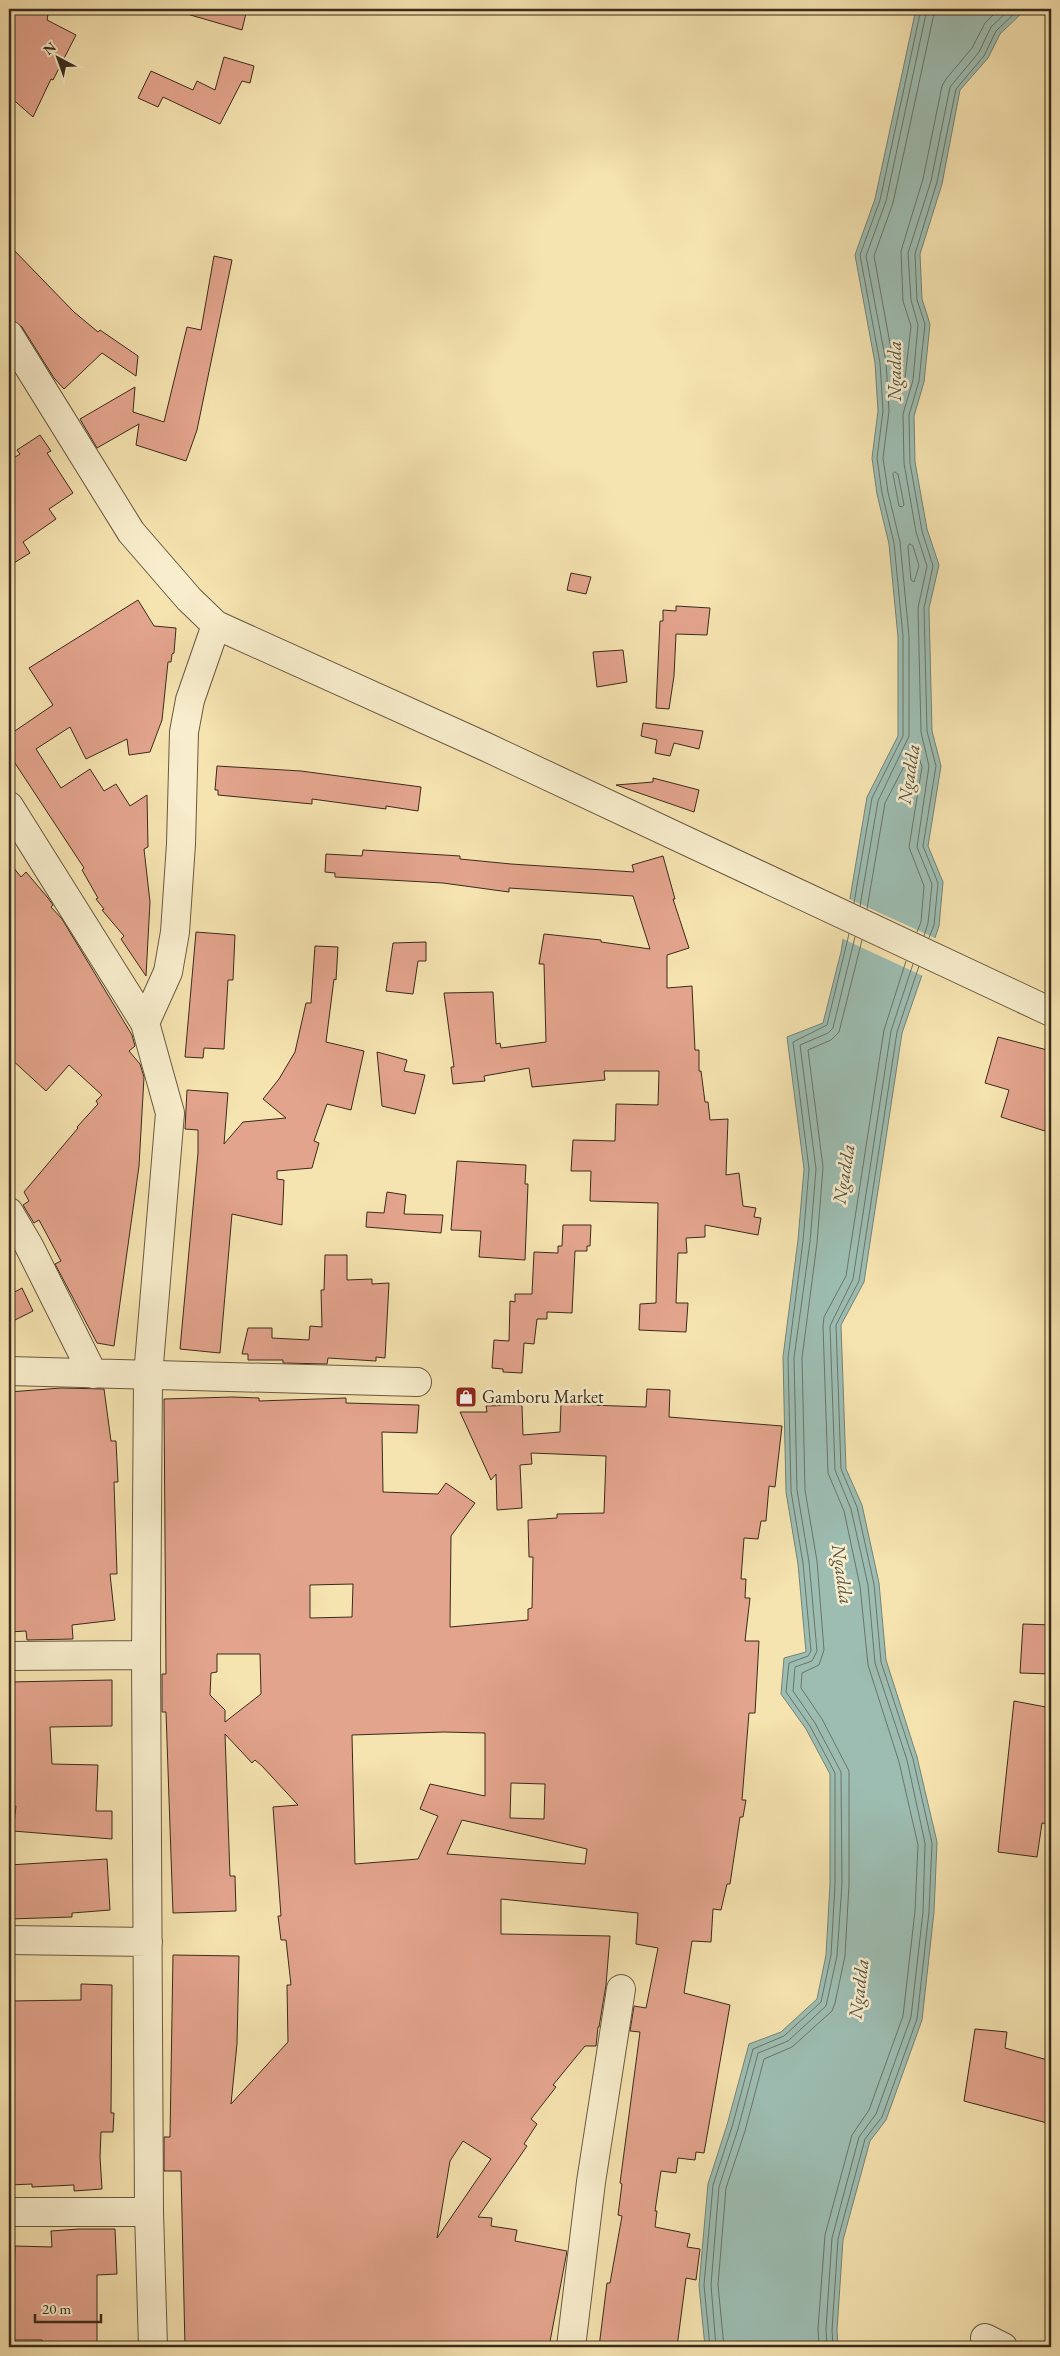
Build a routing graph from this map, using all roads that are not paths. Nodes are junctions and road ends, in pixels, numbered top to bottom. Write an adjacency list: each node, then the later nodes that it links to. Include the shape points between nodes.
1 (9, 335): 2 (street, via 131,532 189,600)
2 (216, 625): 4 (street, via 484,746); 5 (street, via 190,700 184,732 175,932 168,972)
3 (9, 806): 5 (street)
4 (1051, 1012)
5 (145, 1023): 9 (street, via 170,1113)
6 (9, 1212): 8 (street)
7 (9, 1371): 8 (street)
8 (93, 1374): 9 (street)
9 (148, 1376): 10 (street); 11 (street)
10 (417, 1382)
11 (146, 1655): 12 (street); 14 (street)
12 (9, 1656)
13 (9, 1940): 14 (street)
14 (148, 1942): 17 (street)
15 (621, 1989): 19 (street, via 591,2182)
16 (9, 2212): 17 (street)
17 (149, 2212): 18 (street)
18 (153, 2347)
19 (571, 2347)

